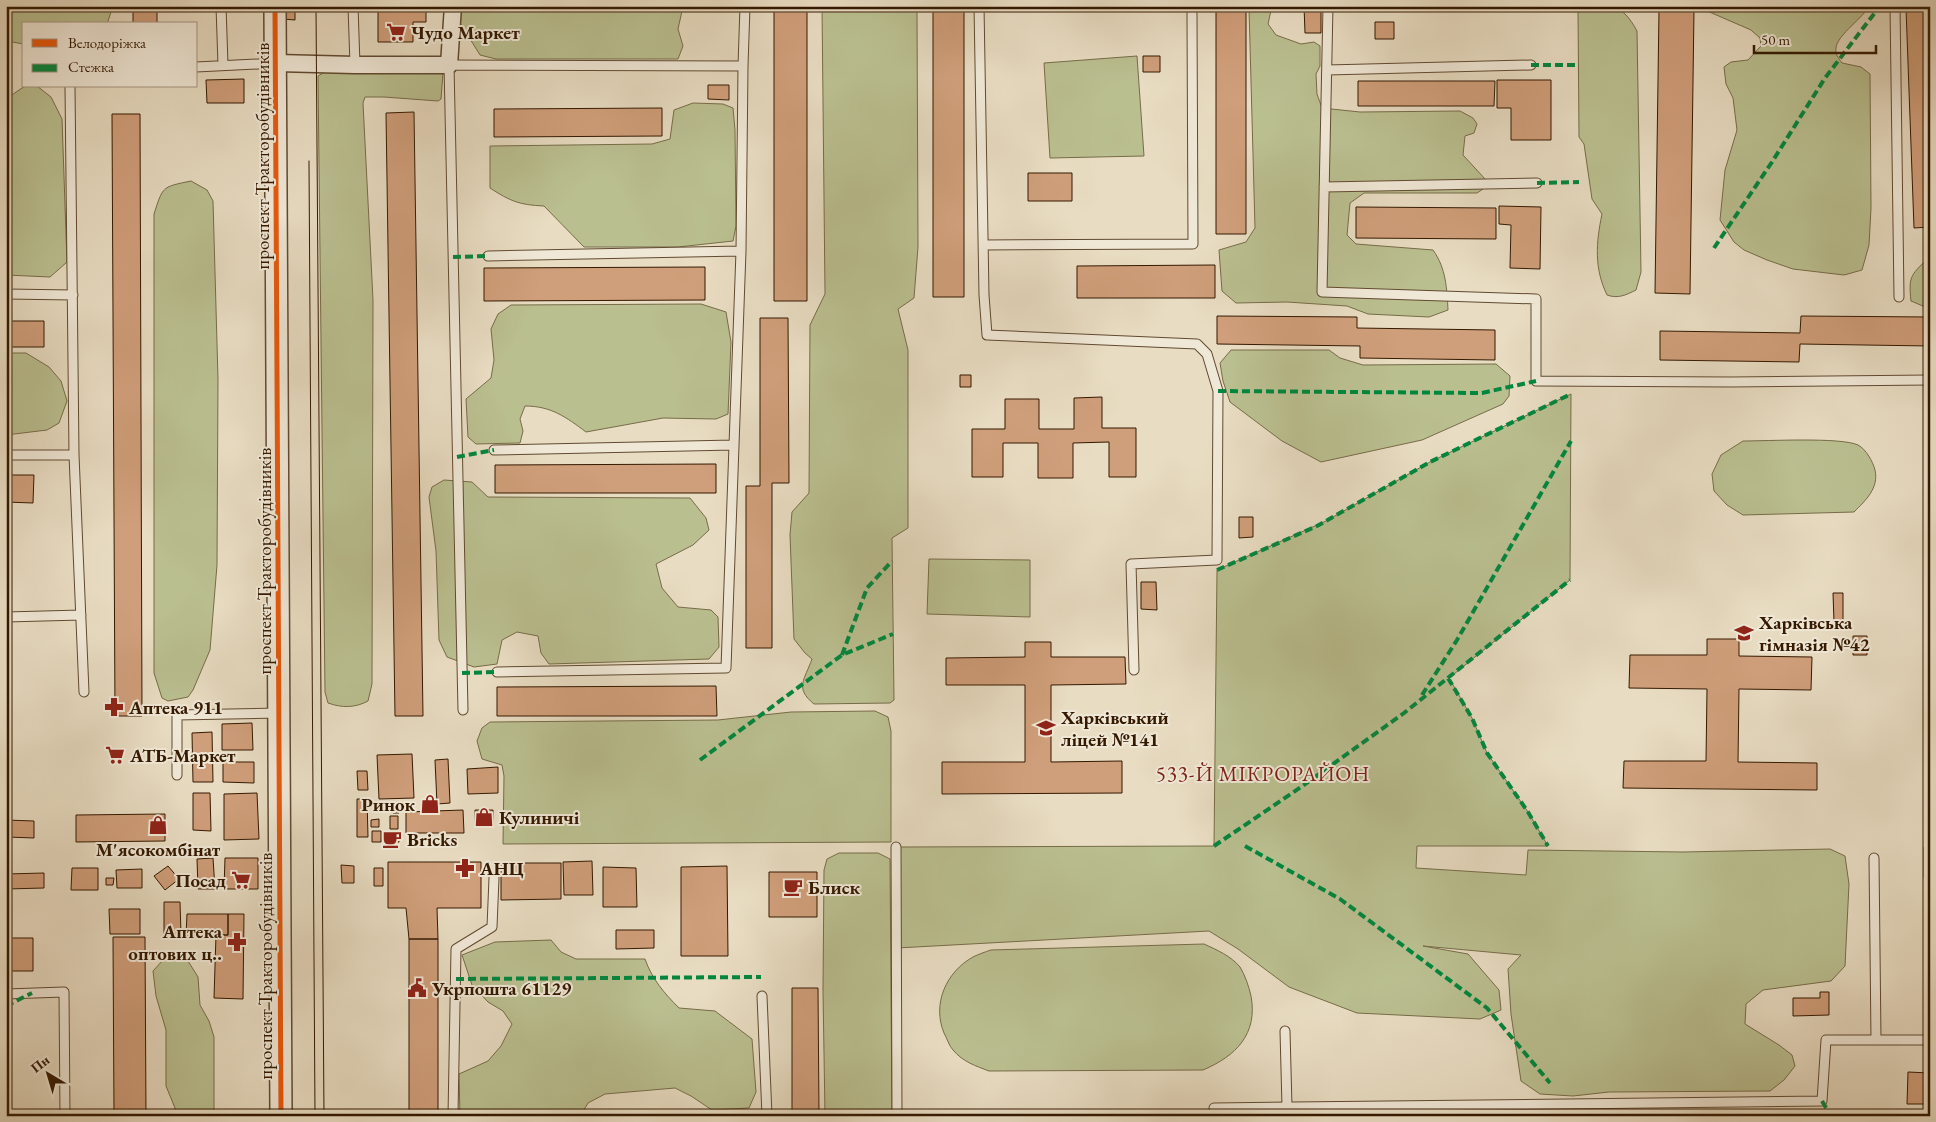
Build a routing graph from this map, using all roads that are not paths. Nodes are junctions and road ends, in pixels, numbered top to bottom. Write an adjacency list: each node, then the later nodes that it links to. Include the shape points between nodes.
1 (221, 6): 11 (lane)
2 (276, 6): 10 (street, проспект Тракторобудівників)
3 (353, 6): 12 (lane)
4 (453, 6): 13 (street)
5 (745, 6): 15 (lane)
6 (979, 6): 21 (lane)
7 (1328, 6): 17 (lane)
8 (1895, 6): 26 (lane)
9 (1192, 14): 21 (lane, via 1193,244)
10 (277, 62): 11 (lane); 12 (street); 38 (street, проспект Тракторобудівників)
11 (223, 65): 16 (lane)
12 (354, 65): 13 (street)
13 (449, 65): 15 (lane); 37 (lane)
14 (1531, 65): 17 (lane)
15 (743, 66): 22 (lane)
16 (198, 68)
17 (1327, 70): 20 (lane)
18 (70, 88): 25 (lane)
19 (1537, 183): 20 (lane)
20 (1324, 187): 27 (lane, via 1322,292 1536,299 1536,381)
21 (983, 245): 34 (lane, via 987,335 1197,344 1208,354 1218,391 1217,560 1131,564)
22 (741, 251): 23 (lane); 28 (lane)
23 (488, 256)
24 (6, 294): 25 (lane)
25 (74, 295): 31 (lane)
26 (1899, 297)
27 (1930, 380)
28 (734, 445): 29 (lane); 35 (lane, via 726,668)
29 (494, 450)
30 (6, 455): 31 (lane)
31 (74, 455): 32 (lane)
32 (81, 615): 33 (lane); 36 (lane)
33 (6, 616)
34 (1134, 670)
35 (497, 672)
36 (84, 692)
37 (462, 710)
38 (280, 713): 39 (lane, via 177,715); 51 (street, проспект Тракторобудівників)
39 (177, 775)
40 (896, 847): 54 (lane)
41 (1874, 858): 46 (lane)
42 (494, 878): 52 (lane, via 492,927 456,949)
43 (6, 994): 50 (lane, via 64,992)
44 (762, 996): 53 (lane)
45 (1285, 1031): 49 (lane)
46 (1876, 1040): 47 (lane); 49 (lane, via 1826,1040 1822,1101)
47 (1930, 1040)
48 (1214, 1108): 49 (lane)
49 (1287, 1108)
50 (65, 1116)
51 (281, 1116)
52 (453, 1116)
53 (767, 1116)
54 (897, 1116)

